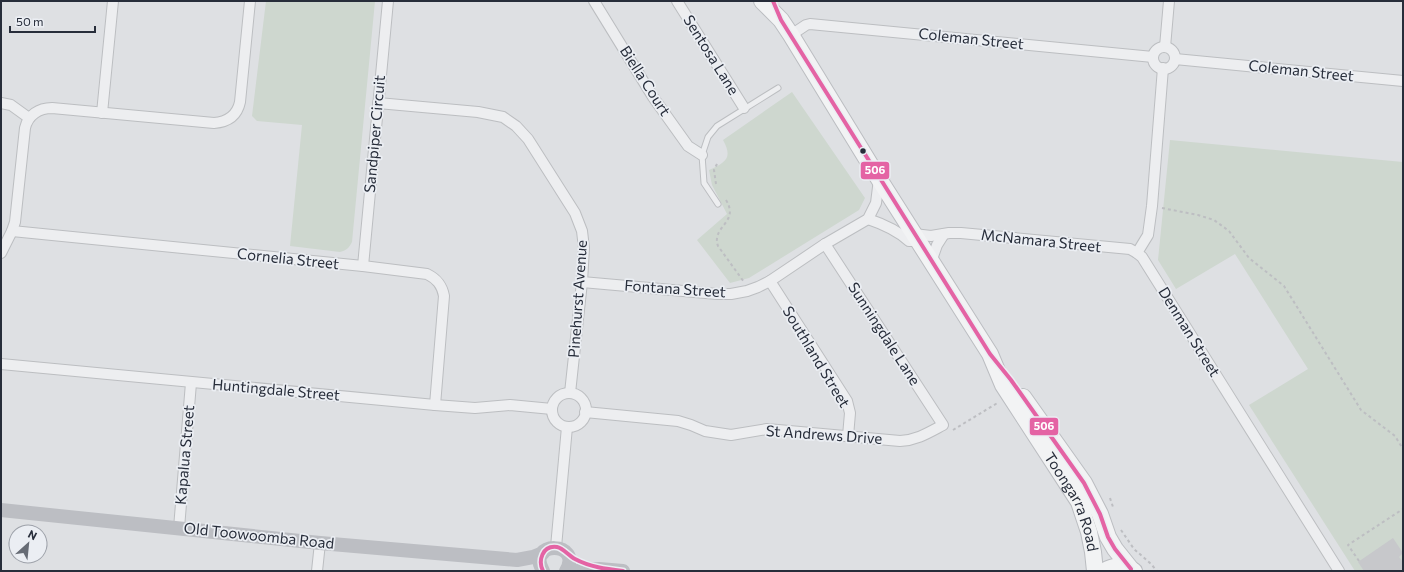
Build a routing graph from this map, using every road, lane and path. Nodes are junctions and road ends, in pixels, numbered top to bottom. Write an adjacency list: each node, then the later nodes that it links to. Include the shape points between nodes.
1 (113, 1): 20 (street)
2 (250, 1): 20 (street, via 240,102 236,112 229,119 214,123)
3 (388, 1): 18 (street, Sandpiper Circuit)
4 (594, 1): 22 (street, Biella Court, via 653,97 683,140)
5 (677, 1): 19 (street, Sentosa Lane)
6 (762, 1): 9 (main road, Toongarra Road)
7 (773, 1): 9 (main road, Toongarra Road)
8 (1169, 1): 11 (street)
9 (781, 20): 10 (main road, Toongarra Road)
10 (790, 35): 12 (street, Coleman Street, via 810,24); 24 (main road, Toongarra Road)
11 (1165, 47): 12 (street, via 1157,50); 13 (street, via 1172,51)
12 (1153, 57): 14 (street, via 1156,65)
13 (1175, 59): 14 (street, via 1171,66); 15 (street, Coleman Street)
14 (1163, 68): 28 (street)
15 (1403, 81)
16 (778, 88): 19 (lane)
17 (1, 103): 21 (street, via 12,105)
18 (378, 103): 37 (street, Sandpiper Circuit); 39 (street, Pinehurst Avenue, via 478,112 503,117 516,126 528,139 579,222 584,240)
19 (744, 108): 22 (lane, via 717,126 708,136)
20 (102, 113): 21 (street, via 47,108 38,110)
21 (29, 118): 30 (street, via 24,128)
22 (702, 155): 27 (lane, via 704,183)
23 (717, 164): 25 (path, via 714,170)
24 (879, 179): 29 (street, via 876,203); 32 (main road, Toongarra Road)
25 (716, 184)
26 (724, 197): 40 (path, via 730,207 730,214 718,234 718,246)
27 (718, 204)
28 (1152, 206): 34 (street, via 1148,235); 52 (path, via 1214,220 1229,231 1249,258 1284,286 1361,410 1395,436)
29 (868, 219): 32 (street, via 884,224 909,241); 33 (street, Fontana Street)
30 (12, 231): 35 (street); 37 (street, Cornelia Street)
31 (944, 234): 32 (street, McNamara Street); 34 (street, McNamara Street, via 961,233 1130,249); 36 (street)
32 (916, 238): 36 (main road, Toongarra Road)
33 (825, 244): 38 (street, Fontana Street); 49 (street, Sunningdale Lane)
34 (1137, 252): 71 (street, Denman Street)
35 (1, 253)
36 (931, 262): 41 (main road, Toongarra Road)
37 (363, 266): 45 (street, Cornelia Street, via 427,274 441,287 444,301)
38 (770, 281): 39 (street, Fontana Street, via 747,291 731,294); 51 (street, Southland Street, via 847,401 850,413)
39 (582, 282): 44 (street, Pinehurst Avenue)
40 (745, 284)
41 (990, 354): 62 (main road, Toongarra Road, via 1084,483 1100,514 1108,537); 68 (main road, Toongarra Road, via 1004,385 1079,502 1089,532)
42 (1, 364): 43 (street, Huntingdale Street)
43 (192, 382): 45 (street, Huntingdale Street); 56 (street, Kapalua Street)
44 (570, 393): 47 (street, via 556,399); 48 (street, via 583,402)
45 (435, 405): 47 (street, Huntingdale Street, via 475,408 510,405)
46 (994, 405): 49 (path, via 950,431)
47 (552, 409): 50 (street, via 555,419)
48 (585, 412): 50 (street, via 577,424); 51 (street, St Andrews Drive, via 678,421 705,432 725,434 739,435 767,429)
49 (942, 425): 51 (street, St Andrews Drive, via 924,436 911,440)
50 (567, 427): 58 (street)
51 (848, 436)
52 (1403, 449)
53 (1403, 509): 60 (path, via 1348,545)
54 (1, 510): 56 (street, Old Toowoomba Road)
55 (1117, 524): 70 (path, via 1134,549)
56 (179, 528): 57 (street, Old Toowoomba Road)
57 (320, 543): 59 (street, Old Toowoomba Road); 63 (street)
58 (556, 552): 59 (street, Old Toowoomba Road); 61 (street); 64 (street, via 540,562); 65 (street, via 569,562)
59 (517, 560): 64 (street, Old Toowoomba Road)
60 (1359, 561)
61 (599, 569): 66 (street); 67 (street)
62 (1132, 570): 69 (main road, via 1120,566 1110,567)
63 (317, 571)
64 (543, 571)
65 (566, 571)
66 (577, 571)
67 (623, 571)
68 (1095, 571)
69 (1104, 571)
70 (1156, 571)
71 (1339, 571)

